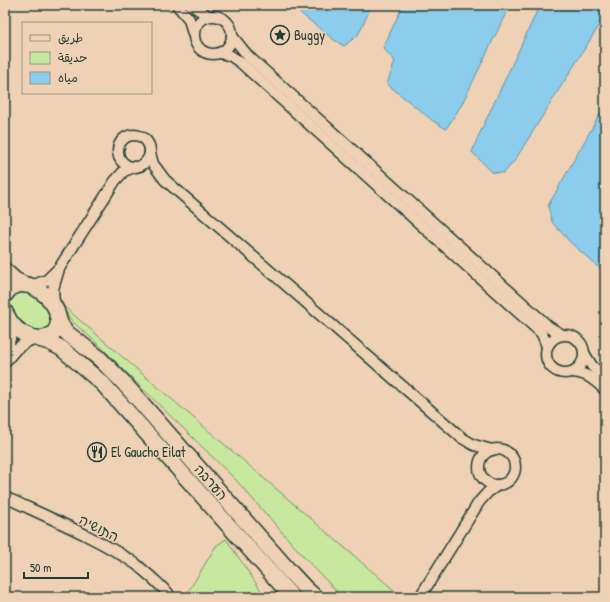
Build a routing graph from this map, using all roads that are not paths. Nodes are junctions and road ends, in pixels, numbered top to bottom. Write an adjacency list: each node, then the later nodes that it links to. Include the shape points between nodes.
1 (177, 5): 4 (street, via 189,19)
2 (190, 5): 3 (street)
3 (209, 16): 4 (street, via 198,22); 5 (street, via 221,17 226,21)
4 (193, 34): 6 (street, via 201,51 207,54)
5 (232, 36): 6 (street, via 230,44); 18 (street, via 248,56 549,328)
6 (220, 53): 20 (street, via 231,56 241,63 538,330)
7 (150, 153): 8 (street, via 147,141 138,135 132,135 120,144); 9 (street, via 147,161); 11 (street, via 153,164)
8 (120, 159): 9 (street, via 128,166); 10 (street)
9 (136, 167): 10 (street, via 124,171); 11 (street, via 150,171)
10 (115, 180): 12 (street)
11 (165, 180): 27 (street)
12 (60, 267): 14 (street, via 47,280); 16 (street, via 53,289)
13 (5, 271): 14 (highway, via 15,280)
14 (28, 286): 15 (highway, via 16,285); 16 (highway, הערבה, via 41,291)
15 (5, 295)
16 (56, 310): 19 (highway, via 57,325 53,333 46,338); 36 (highway, הערבה, via 64,330 99,358 122,381 291,573)
17 (8, 317): 19 (highway, הערבה, via 20,332); 22 (street, via 10,339)
18 (561, 334): 20 (street); 21 (street, via 568,334 579,340)
19 (34, 338): 23 (street, via 16,349); 35 (highway, הערבה, via 61,348 103,384)
20 (547, 346): 24 (street, via 546,359 549,365 560,372)
21 (584, 353): 24 (street, via 582,363); 25 (street, via 592,366)
22 (5, 358)
23 (5, 362)
24 (572, 372): 26 (street, via 585,374)
25 (605, 378)
26 (605, 390)
27 (462, 438): 28 (street, via 474,445); 29 (street, via 477,456)
28 (492, 450): 29 (street, via 483,456); 31 (street, via 505,451 512,458 514,465 512,477)
29 (479, 466): 30 (street)
30 (483, 477): 31 (street, via 488,482); 33 (street, via 483,492)
31 (498, 485): 33 (street, via 489,490)
32 (5, 497): 34 (street, התושיה, via 126,558 168,593)
33 (479, 502): 37 (street)
34 (167, 597)
35 (292, 597)
36 (316, 597)
37 (420, 597)

